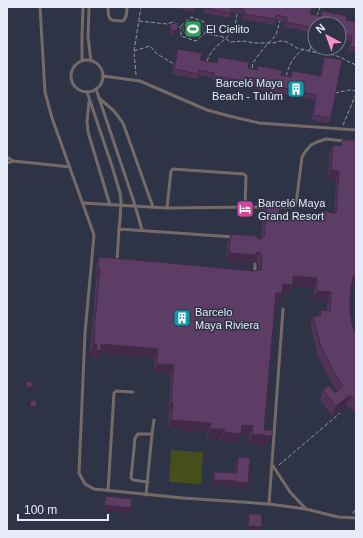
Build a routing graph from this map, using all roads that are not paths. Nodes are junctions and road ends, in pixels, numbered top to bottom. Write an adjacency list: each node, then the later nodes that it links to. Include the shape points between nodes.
1 (40, 7): 18 (lane, via 45,92)
2 (83, 7): 6 (lane)
3 (89, 7): 7 (lane, via 88,37)
4 (108, 7): 5 (lane, via 108,17 113,21 124,20)
5 (127, 7)
6 (82, 61): 7 (lane); 10 (lane, via 73,68 72,79 78,89)
7 (91, 61): 8 (lane, via 99,66)
8 (103, 76): 9 (lane); 13 (lane, via 147,84 207,110 259,123)
9 (96, 89): 10 (lane); 11 (lane)
10 (87, 92): 12 (lane)
11 (99, 98): 21 (lane, via 123,123); 25 (lane, bridge)
12 (90, 100): 20 (lane, via 88,132); 24 (lane, bridge, via 120,193)
13 (356, 130)
14 (344, 141): 23 (lane, via 326,139 311,145 305,152 302,157 296,204 291,207)
15 (7, 157): 16 (lane)
16 (14, 161): 17 (lane); 18 (lane)
17 (7, 163)
18 (70, 166): 19 (lane)
19 (83, 203): 20 (lane); 36 (lane, via 94,235 85,333 79,473 85,484 94,489)
20 (110, 205): 21 (lane)
21 (153, 207): 22 (lane)
22 (168, 208): 23 (lane); 23 (lane, via 173,169 244,174)
23 (245, 208)
24 (119, 229): 25 (lane); 27 (lane)
25 (142, 230): 26 (lane)
26 (237, 237)
27 (118, 264)
28 (255, 264): 29 (lane)
29 (253, 277)
30 (283, 309): 34 (lane)
31 (133, 392): 36 (lane, via 114,393)
32 (154, 420): 33 (lane)
33 (152, 434): 35 (lane); 35 (lane, via 138,434 135,438 131,478)
34 (273, 466): 38 (lane); 39 (lane, via 290,492)
35 (148, 482): 37 (lane)
36 (108, 491): 37 (lane)
37 (146, 495): 38 (lane)
38 (269, 504): 39 (lane)
39 (306, 509): 40 (lane, via 338,517)
40 (356, 518)

